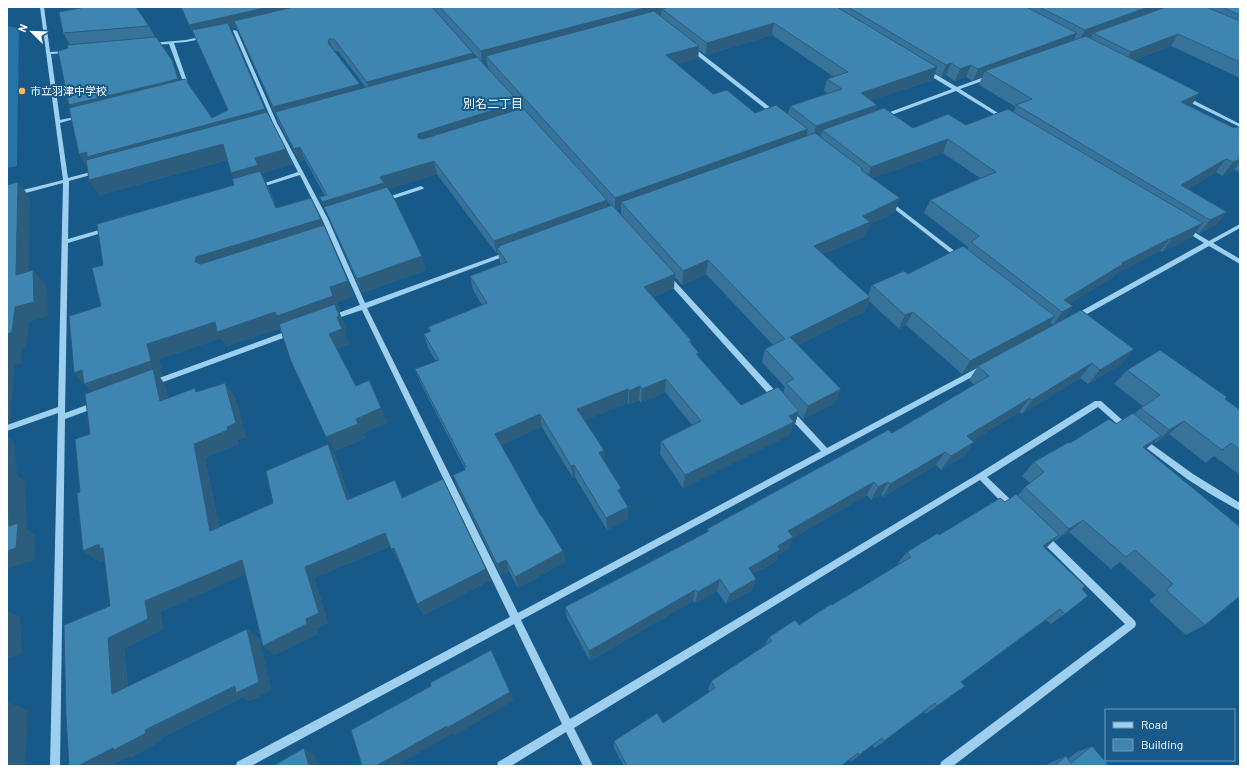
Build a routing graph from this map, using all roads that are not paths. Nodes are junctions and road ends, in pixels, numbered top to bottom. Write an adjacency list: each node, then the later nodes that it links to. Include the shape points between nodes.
1 (42, 7): 8 (street)
2 (242, 29): 19 (street, via 231,32)
3 (207, 36): 4 (street)
4 (171, 42): 5 (street); 12 (street, via 188,90)
5 (148, 44)
6 (686, 44): 15 (street)
7 (71, 51): 8 (street)
8 (48, 53): 18 (street)
9 (923, 69): 11 (street)
10 (992, 76): 11 (street)
11 (957, 89): 16 (street); 20 (street)
12 (180, 92)
13 (1177, 94): 22 (street)
14 (88, 115): 18 (street)
15 (780, 118)
16 (877, 119)
17 (282, 121): 19 (street)
18 (57, 122): 25 (street)
19 (275, 123): 21 (street); 24 (street)
20 (1011, 123)
21 (268, 125)
22 (1240, 126)
23 (103, 171): 25 (street)
24 (301, 174): 26 (street); 32 (street)
25 (66, 181): 28 (street); 38 (street)
26 (255, 187)
27 (421, 188): 30 (street)
28 (7, 196)
29 (886, 200): 41 (street)
30 (376, 202)
31 (332, 216): 32 (street)
32 (325, 219): 36 (street)
33 (1240, 226): 39 (street)
34 (1181, 227): 39 (street)
35 (110, 229): 38 (street)
36 (332, 236): 37 (street); 44 (street)
37 (325, 238)
38 (64, 242): 53 (street)
39 (1208, 243): 42 (street); 46 (street)
40 (510, 252): 44 (street)
41 (966, 262)
42 (1240, 262)
43 (666, 274): 50 (street)
44 (364, 306): 45 (street); 60 (street)
45 (327, 320)
46 (1067, 322)
47 (297, 330): 49 (street)
48 (984, 367): 55 (street)
49 (150, 385)
50 (778, 399)
51 (106, 401): 53 (street)
52 (783, 405): 55 (street)
53 (61, 413): 54 (street); 62 (street)
54 (7, 428)
55 (826, 452): 60 (street)
56 (981, 476): 57 (street, via 1098,403 1179,470 1208,490); 58 (street); 61 (street)
57 (1240, 507)
58 (1020, 515)
59 (1037, 531): 66 (street, via 1132,624)
60 (515, 618): 61 (street); 63 (street)
61 (568, 726): 64 (street); 65 (street)
62 (55, 766)
63 (241, 766)
64 (502, 766)
65 (588, 766)
66 (945, 766)

